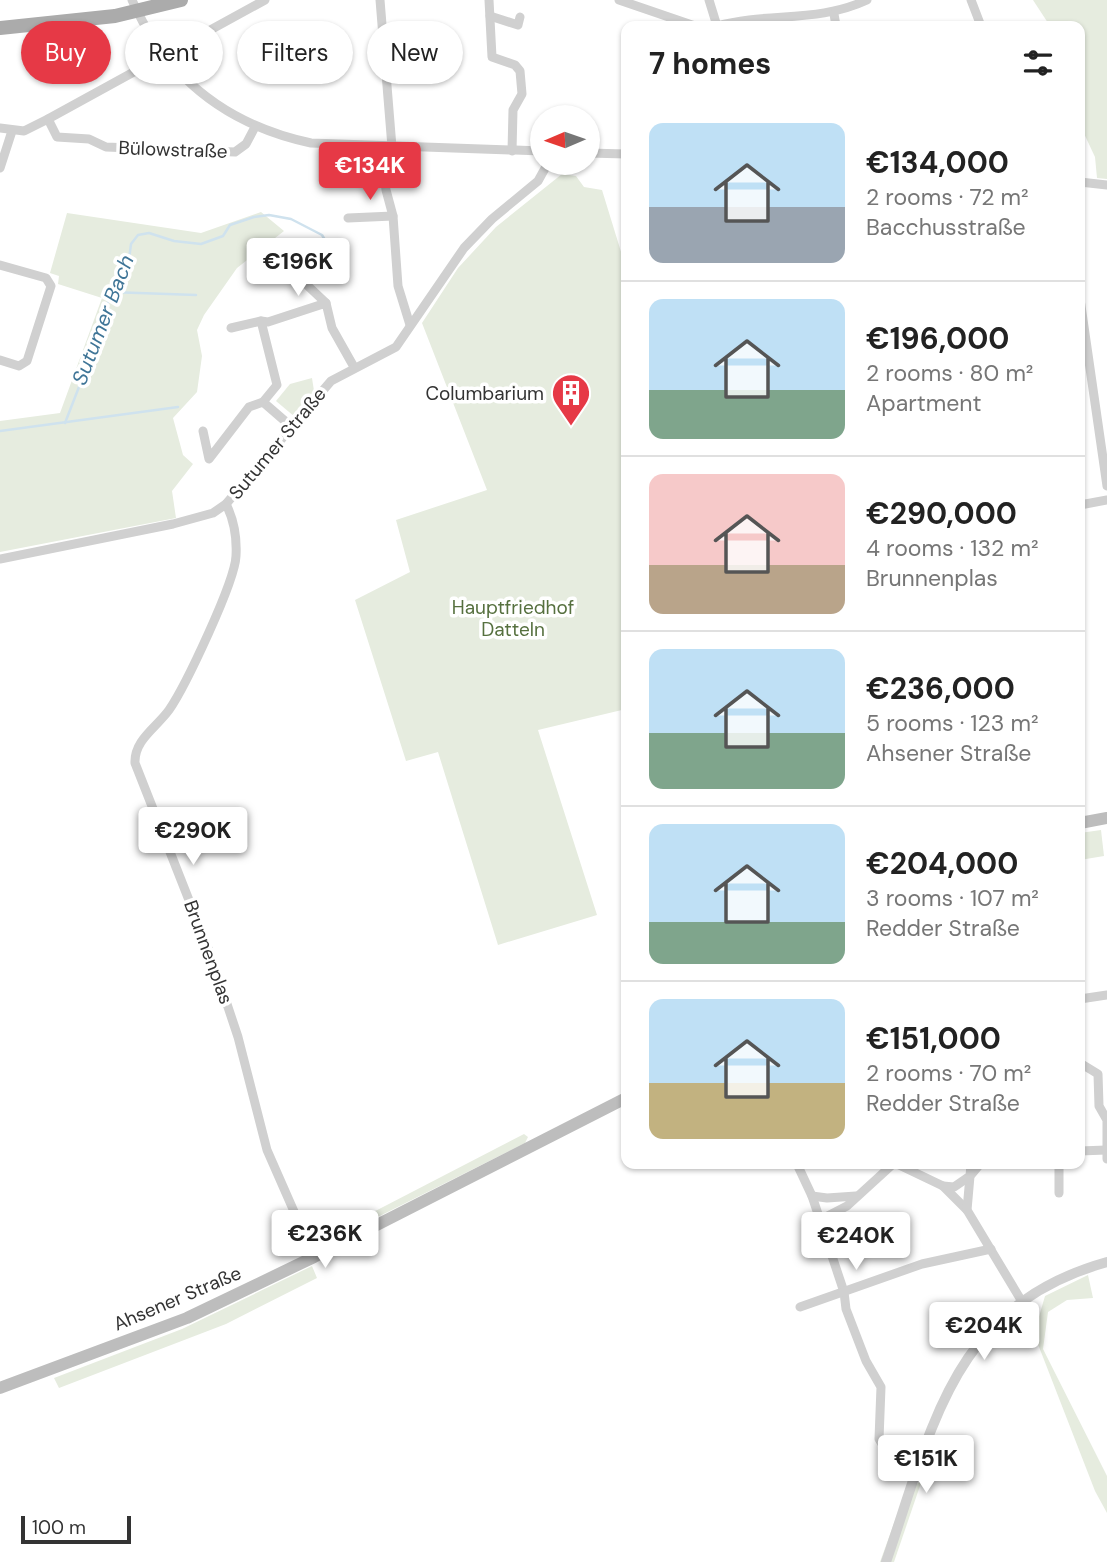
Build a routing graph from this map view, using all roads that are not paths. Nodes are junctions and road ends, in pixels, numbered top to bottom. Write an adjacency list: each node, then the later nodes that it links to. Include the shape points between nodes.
1 (181, 0): 9 (main road)
2 (265, 0): 20 (street)
3 (380, 0): 13 (street)
4 (489, 0): 11 (street)
5 (619, 0): 15 (street)
6 (709, 0): 16 (street)
7 (867, 0): 10 (street)
8 (971, 0): 19 (street)
9 (135, 5): 12 (street); 21 (main road)
10 (834, 14): 17 (street); 18 (street)
11 (490, 16): 14 (street); 30 (street, via 492,57 520,71 522,94 513,110)
12 (142, 21)
13 (381, 21)
14 (519, 21)
15 (680, 21)
16 (715, 21)
17 (747, 21)
18 (835, 21)
19 (979, 21)
20 (223, 22)
21 (0, 28)
22 (125, 76): 25 (street)
23 (194, 84): 26 (street)
24 (386, 84): 29 (street)
25 (48, 120): 26 (street, Bülowstraße, via 57,137 89,139 106,147 209,151 239,150); 28 (street, via 24,131)
26 (255, 127): 29 (street, via 311,143)
27 (0, 128): 28 (street)
28 (12, 131): 34 (street)
29 (392, 147): 30 (street); 38 (street, via 383,163)
30 (512, 151): 31 (street)
31 (530, 151)
32 (600, 153): 33 (street)
33 (621, 154)
34 (0, 168)
35 (541, 175): 44 (street, Sutumer Straße, via 473,237)
36 (1085, 183): 37 (street)
37 (1107, 185)
38 (393, 216): 39 (street); 44 (street, via 398,286)
39 (348, 218)
40 (0, 265): 47 (street, via 46,278 51,286 27,361 19,366)
41 (292, 271): 42 (street)
42 (326, 303): 43 (street); 48 (street, via 332,328)
43 (261, 321): 45 (street); 49 (street, via 277,385)
44 (410, 325): 48 (street, Sutumer Straße, via 396,347)
45 (231, 328)
46 (1085, 334): 52 (street)
47 (0, 360)
48 (354, 367): 50 (street, Sutumer Straße, via 318,393)
49 (263, 402): 50 (street); 51 (street, via 248,407 209,458)
50 (293, 428): 54 (street, Sutumer Straße)
51 (203, 431)
52 (1107, 486)
53 (1107, 500): 55 (street)
54 (226, 503): 56 (street, Sutumer Straße, via 213,513 173,524); 79 (street, Brunnenplas, via 234,520 236,558 228,587 175,701 136,747 135,763 239,1037 267,1150)
55 (1085, 504)
56 (0, 559)
57 (1107, 818): 58 (main road)
58 (1085, 822)
59 (1107, 995): 60 (street)
60 (1085, 998)
61 (1085, 1066): 64 (street, via 1098,1074 1099,1106 1107,1120)
62 (621, 1101): 79 (main road, Ahsener Straße)
63 (1085, 1152): 64 (street)
64 (1106, 1155)
65 (800, 1169): 74 (street)
66 (889, 1169): 75 (street)
67 (906, 1169): 72 (street)
68 (971, 1169): 71 (street)
69 (976, 1169): 71 (street)
70 (1059, 1169): 73 (street)
71 (970, 1177): 72 (street, via 954,1187); 76 (street)
72 (943, 1186): 76 (street)
73 (1059, 1193)
74 (813, 1196): 75 (street); 77 (street)
75 (856, 1196): 77 (street)
76 (967, 1210): 78 (street)
77 (818, 1221): 81 (street)
78 (991, 1248): 81 (street, via 922,1264); 82 (street)
79 (314, 1257): 84 (main road, Ahsener Straße, via 187,1318)
80 (1107, 1262): 82 (street, via 1060,1277)
81 (844, 1292): 83 (street); 85 (street, via 866,1361 881,1387)
82 (1021, 1300): 86 (street, via 990,1327 950,1388)
83 (800, 1307)
84 (0, 1388)
85 (882, 1444)
86 (886, 1562)

